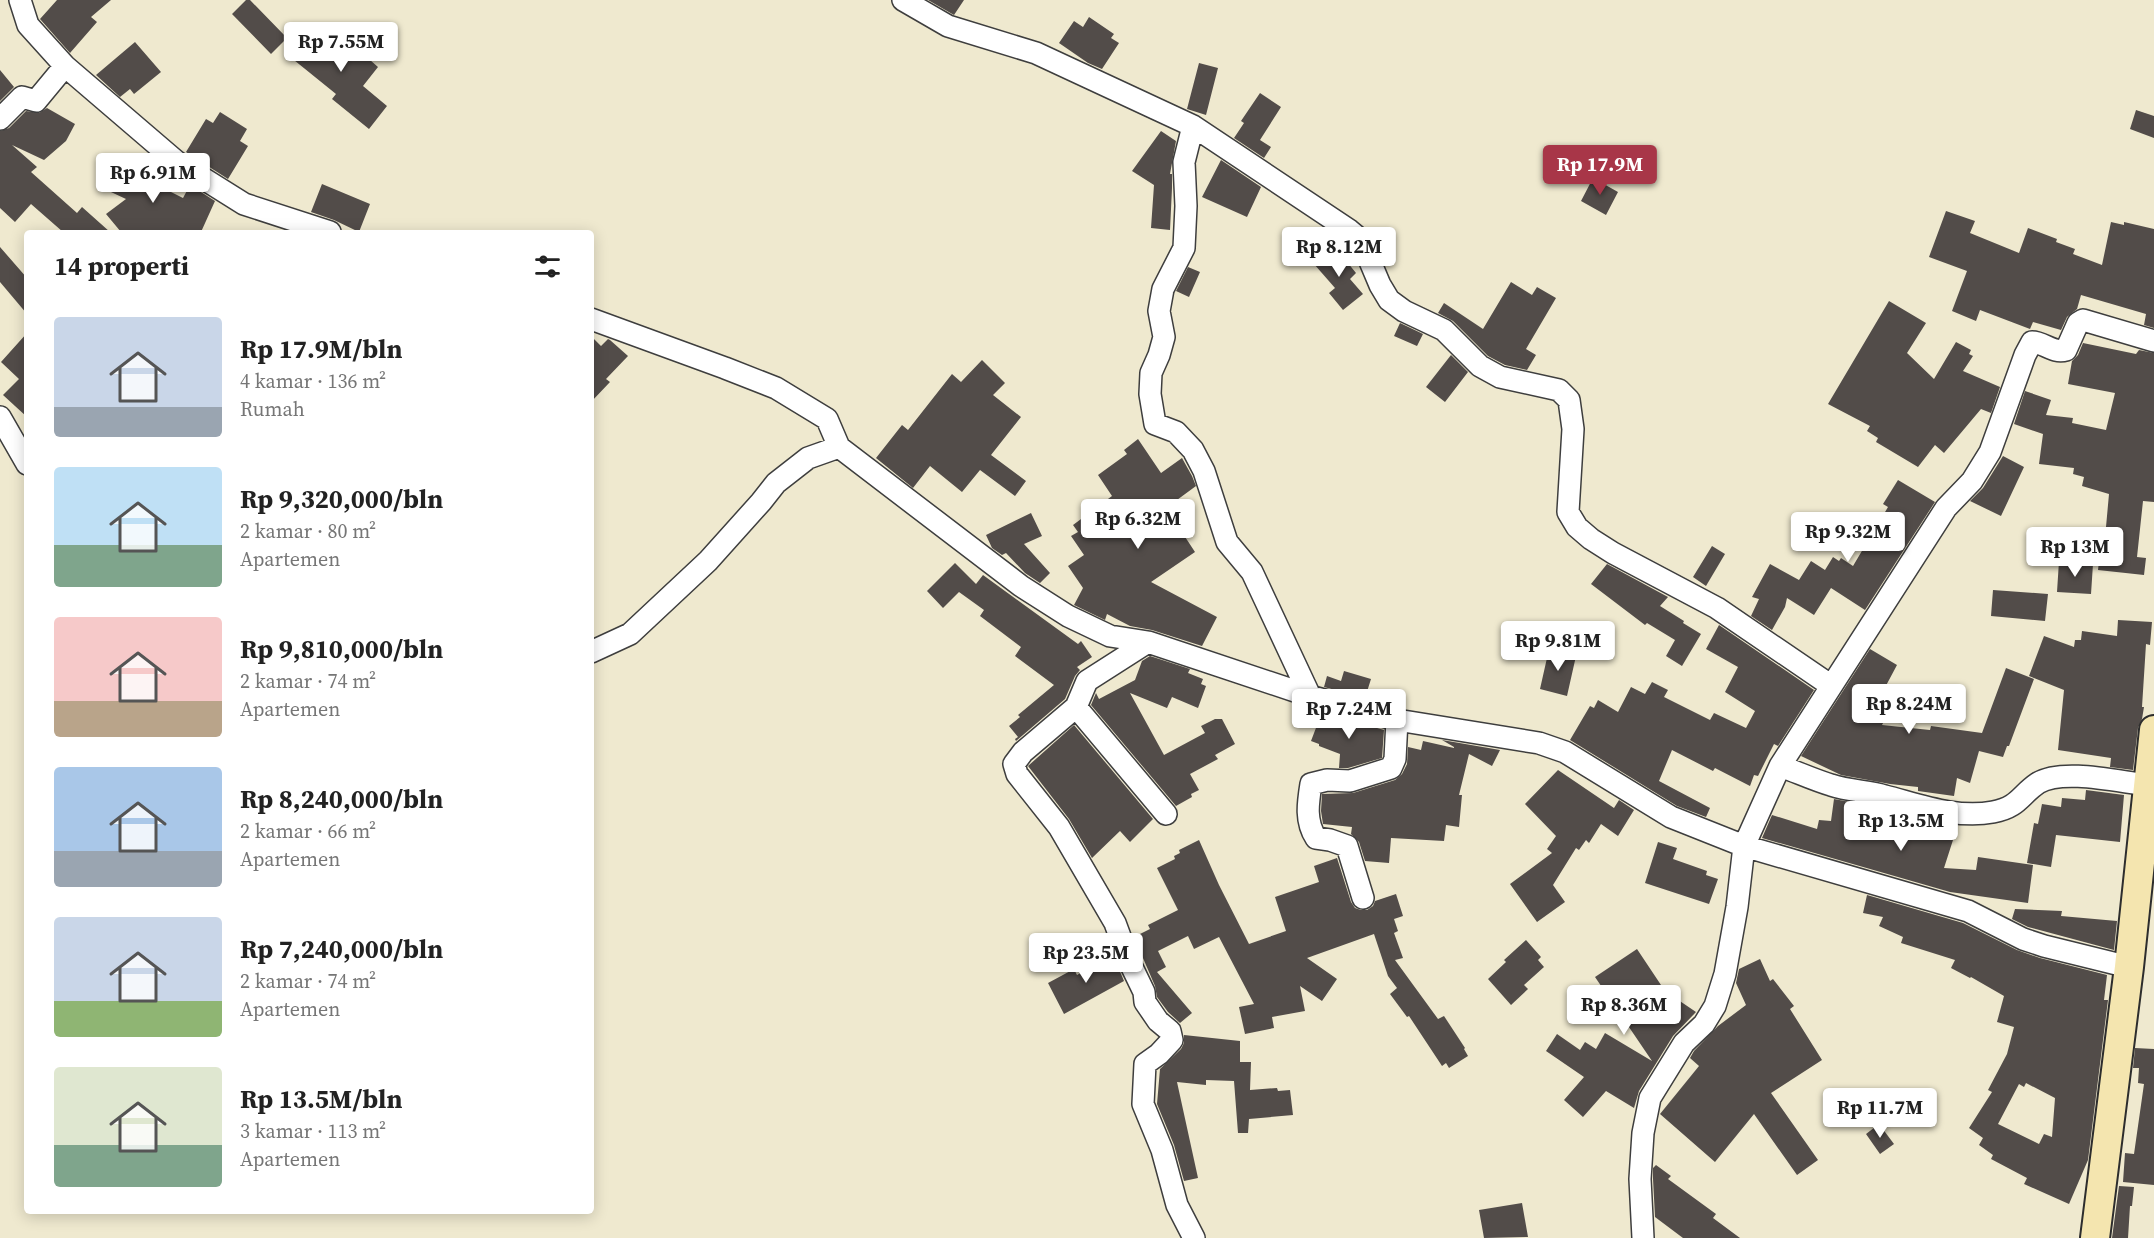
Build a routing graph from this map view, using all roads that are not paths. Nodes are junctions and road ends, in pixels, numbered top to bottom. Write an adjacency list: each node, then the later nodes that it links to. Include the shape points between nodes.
1 (20, 0): 3 (street, via 28,25)
2 (903, 0): 5 (street, via 948,26 1036,53)
3 (65, 66): 4 (street, via 36,101 22,97); 6 (street, via 177,162 244,204)
4 (0, 119)
5 (1193, 126): 14 (street, via 1360,240 1389,300 1404,311 1444,330 1480,366 1500,377 1559,390 1569,400 1573,429 1568,512 1577,527 1613,553 1717,608); 15 (street, via 1184,162 1184,248 1163,289 1159,311 1164,337 1151,373 1155,424 1176,432 1193,450 1204,471 1227,542 1252,572)
6 (324, 230)
7 (594, 320): 10 (street, via 776,388 827,419)
8 (2154, 341): 14 (street, via 2083,320 2066,350 2032,342 1990,452 1972,481 1946,508)
9 (0, 417): 11 (street)
10 (839, 447): 12 (street, via 1021,586 1068,616 1110,636); 13 (street, via 808,458 776,483 708,561 630,634)
11 (24, 459)
12 (1148, 642): 15 (street); 16 (street, via 1087,681)
13 (594, 651)
14 (1830, 685): 19 (street)
15 (1310, 696): 17 (street)
16 (1076, 707): 21 (street); 25 (street, via 1014,764 1017,774 1059,827 1115,923 1145,1002 1170,1031 1172,1040 1145,1064 1143,1104 1162,1150 1177,1205)
17 (1397, 720): 22 (street, via 1565,752 1671,817); 23 (street, via 1391,768 1350,781 1311,784 1310,828 1316,838 1347,846)
18 (2154, 730): 20 (main road)
19 (1780, 766): 20 (street, via 1833,786 1931,809 1969,813 2007,809 2038,783 2055,777); 22 (street)
20 (2147, 785): 24 (main road)
21 (1166, 814)
22 (1744, 846): 24 (street, via 1968,911 2023,939); 26 (street, via 1725,974 1715,1006 1704,1024 1684,1043 1650,1098 1640,1179)
23 (1363, 898)
24 (2128, 967): 27 (main road)
25 (1194, 1238)
26 (1643, 1238)
27 (2095, 1238)

